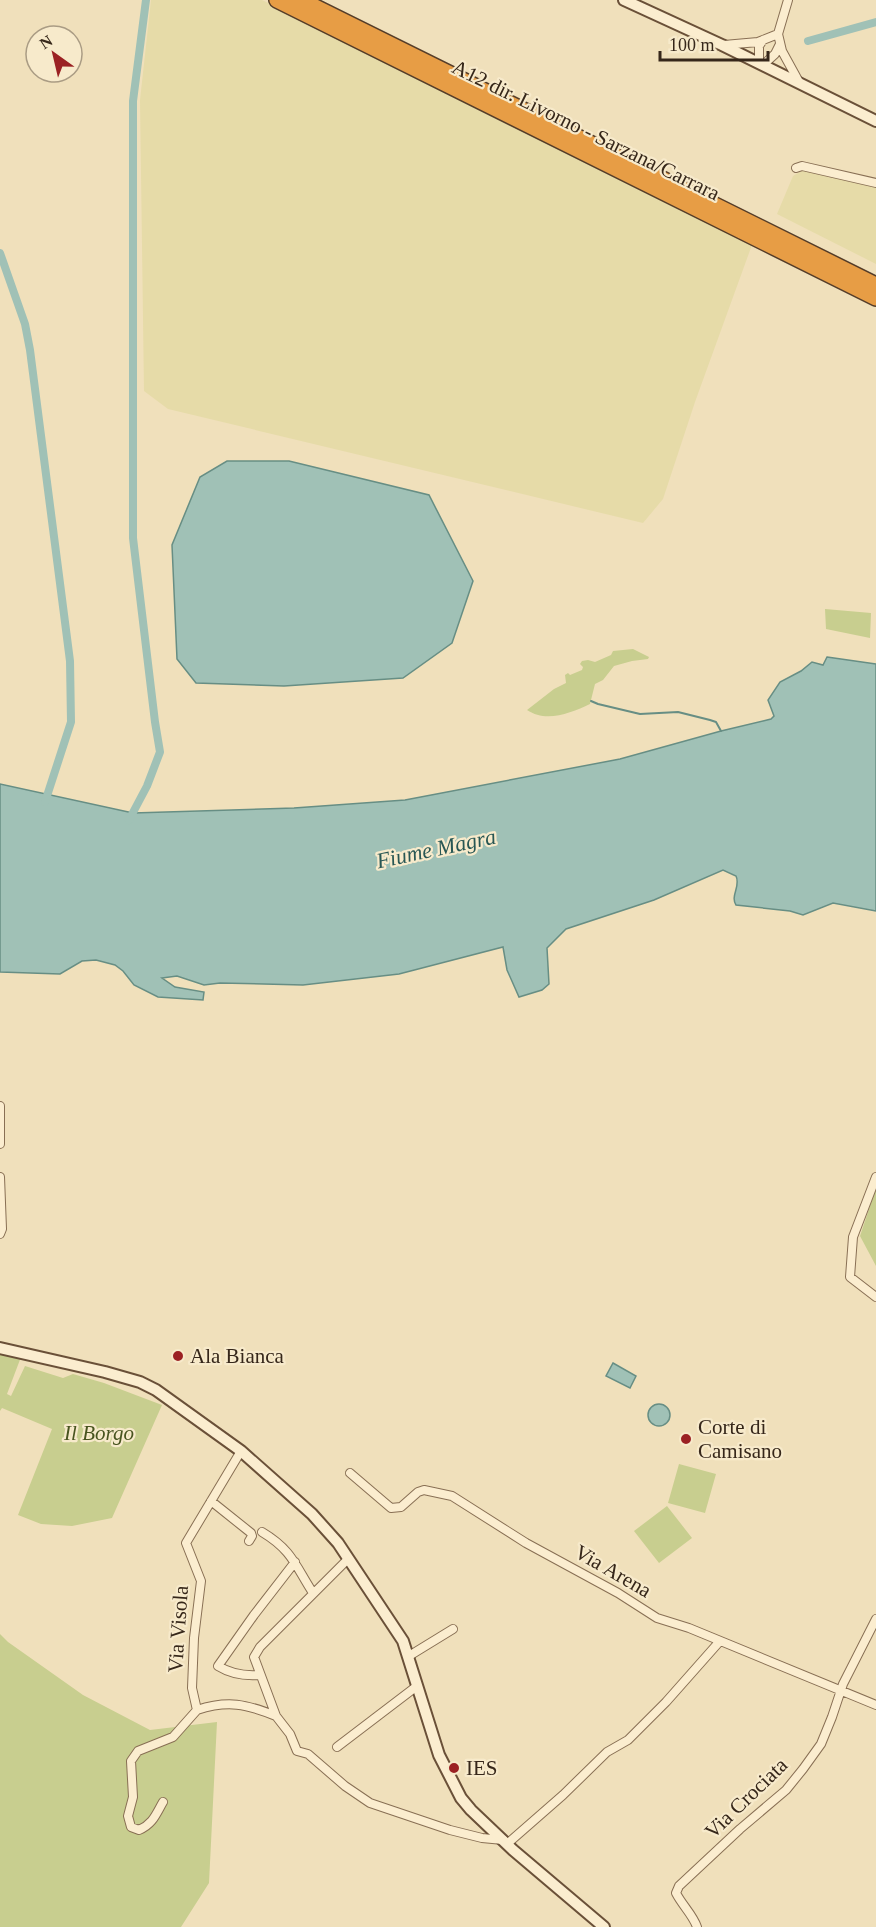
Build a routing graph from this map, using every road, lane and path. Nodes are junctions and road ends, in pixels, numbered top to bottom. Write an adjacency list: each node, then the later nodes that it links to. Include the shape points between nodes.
1 (277, 0): 15 (highway, A12 dir. Livorno - Sarzana/Carrara)
2 (301, 0): 14 (highway)
3 (624, 0): 7 (main road)
4 (788, 0): 5 (street)
5 (778, 34): 6 (street); 8 (street)
6 (763, 40): 7 (street); 9 (street, via 758,52)
7 (722, 45): 9 (main road)
8 (780, 45): 9 (street); 10 (street)
9 (761, 64): 10 (main road)
10 (800, 83): 11 (main road)
11 (876, 121)
12 (796, 168): 13 (street, via 802,166)
13 (876, 183)
14 (876, 285)
15 (876, 298)
16 (0, 1106): 17 (street)
17 (0, 1144)
18 (0, 1177): 20 (street)
19 (876, 1177): 21 (street, via 853,1237 850,1277)
20 (0, 1234)
21 (876, 1297)
22 (0, 1348): 23 (main road, via 140,1382 171,1399)
23 (241, 1452): 25 (street, Via Visola); 28 (main road, via 321,1523)
24 (350, 1473): 33 (street, Via Arena, via 391,1508 401,1506 424,1490 452,1496 657,1618)
25 (211, 1502): 27 (street, via 251,1533); 39 (street, Via Visola, via 186,1543 201,1581 192,1688)
26 (262, 1532): 29 (street, via 276,1540)
27 (249, 1541)
28 (348, 1559): 30 (street); 34 (main road)
29 (295, 1562): 30 (street); 35 (street, Via Visola, via 218,1666 246,1676)
30 (314, 1593): 35 (street, via 260,1647 254,1657)
31 (876, 1619): 37 (street, Via Crociata)
32 (453, 1629): 34 (street)
33 (720, 1641): 37 (street, Via Arena); 43 (street, via 627,1740 607,1752 563,1795)
34 (409, 1656): 36 (main road)
35 (259, 1675): 40 (street)
36 (417, 1686): 41 (street); 43 (main road, via 453,1785 471,1810)
37 (840, 1691): 38 (street, Via Arena); 45 (street, Via Crociata, via 821,1744 786,1790 679,1886 676,1893)
38 (876, 1705)
39 (197, 1710): 40 (street, via 226,1703); 42 (street, via 173,1737 138,1751 131,1761 131,1827 147,1827)
40 (276, 1716): 43 (street, via 297,1751 308,1754 370,1803 450,1830)
41 (337, 1747)
42 (163, 1802)
43 (505, 1842): 44 (main road)
44 (604, 1927)
45 (698, 1927)

